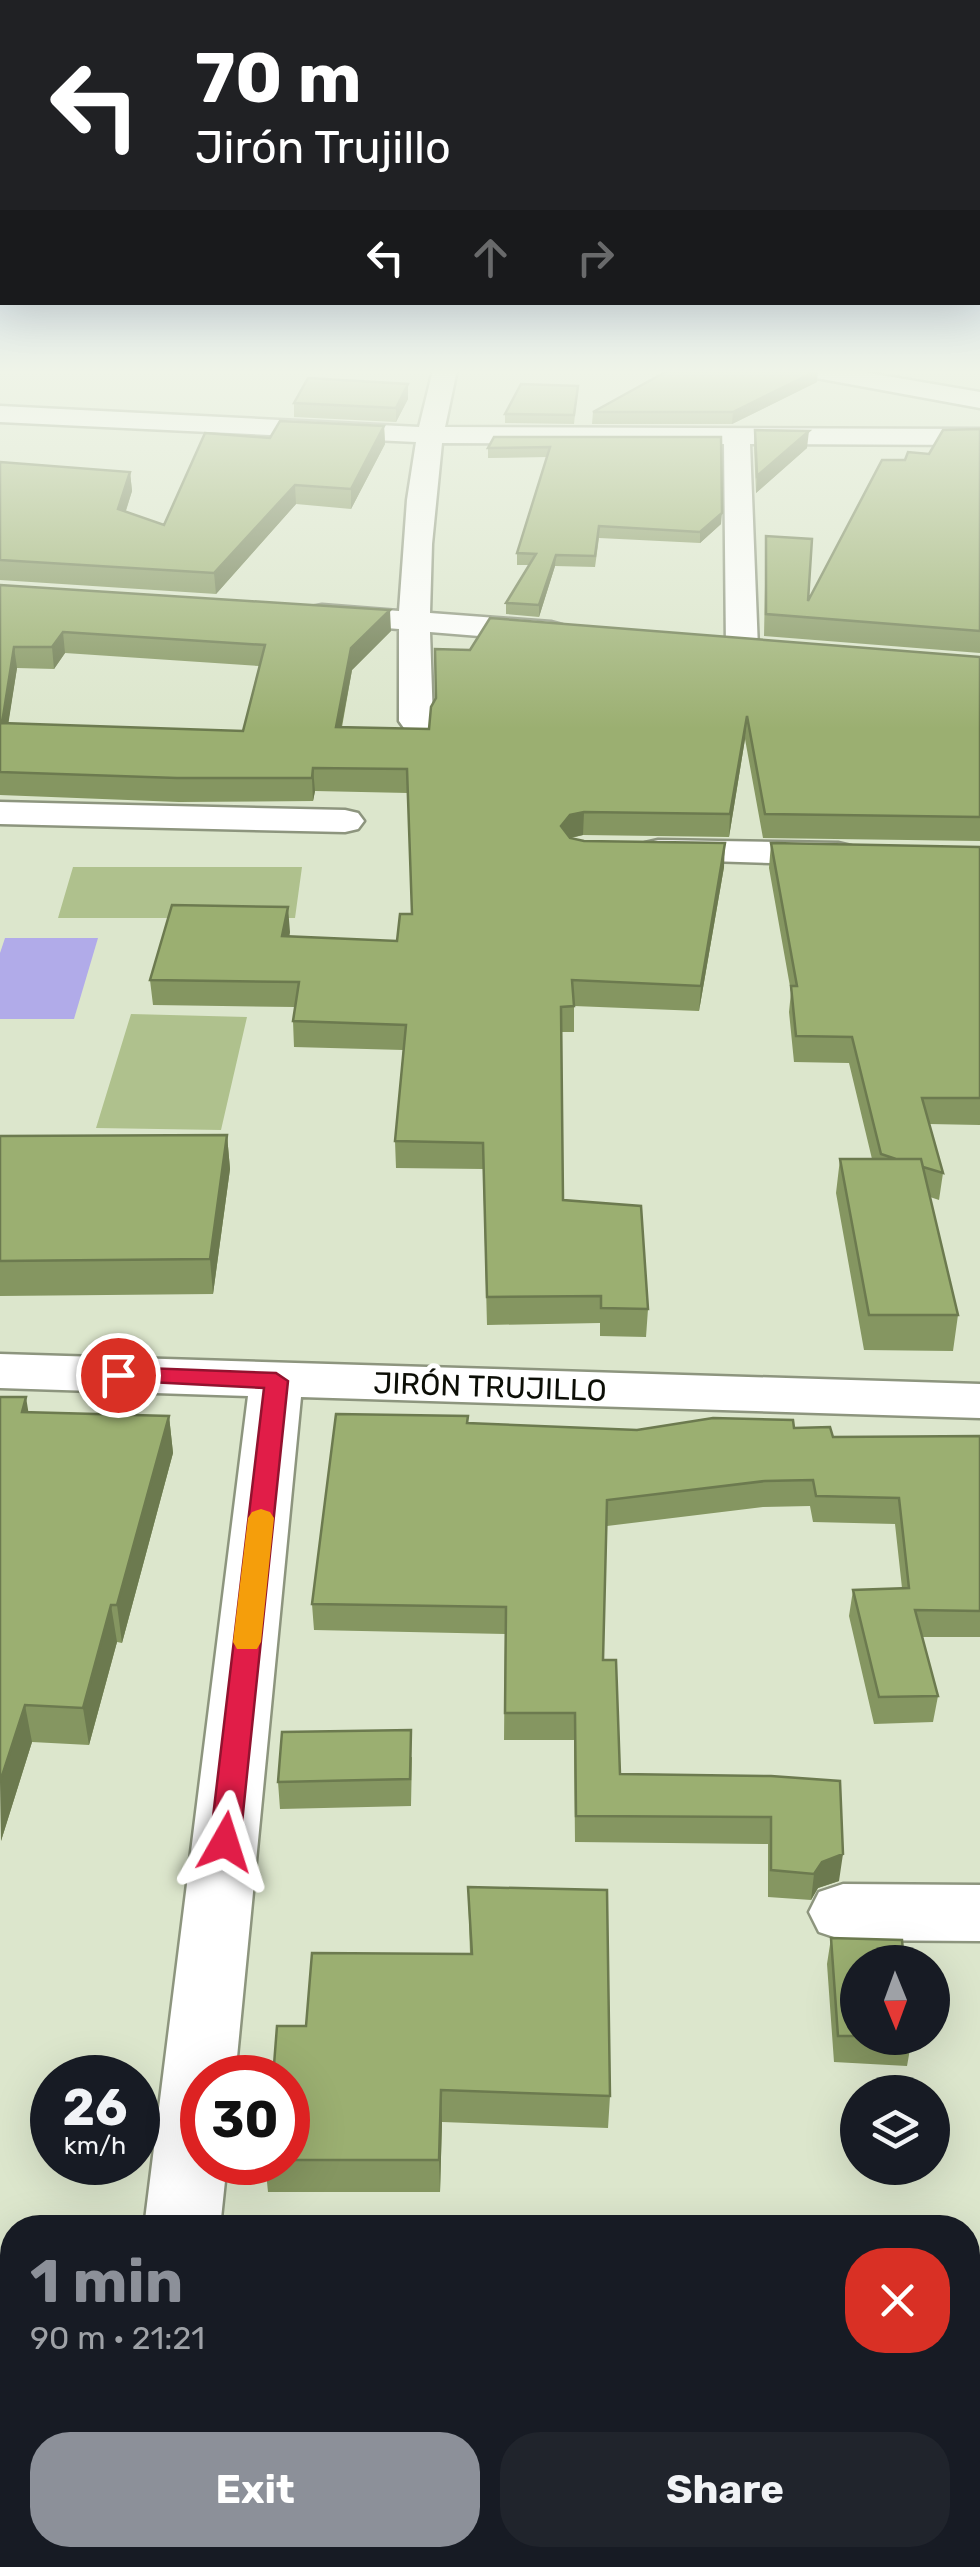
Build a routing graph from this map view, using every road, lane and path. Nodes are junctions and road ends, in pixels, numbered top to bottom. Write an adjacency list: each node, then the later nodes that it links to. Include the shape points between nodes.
1 (424, 490): 4 (street)
2 (738, 490): 7 (street)
3 (295, 612): 4 (street)
4 (413, 620): 5 (street); 9 (street)
5 (587, 636)
6 (704, 646): 7 (street)
7 (742, 649): 8 (street)
8 (781, 652)
9 (416, 720)
10 (0, 813): 11 (street)
11 (345, 821)
12 (623, 850): 13 (street)
13 (881, 854)
14 (0, 1370): 15 (street, JIRÓN TRUJILLO)
15 (276, 1381): 16 (street, JIRÓN TRUJILLO); 19 (street)
16 (980, 1400)
17 (843, 1912): 18 (street)
18 (980, 1913)
19 (183, 2215)

